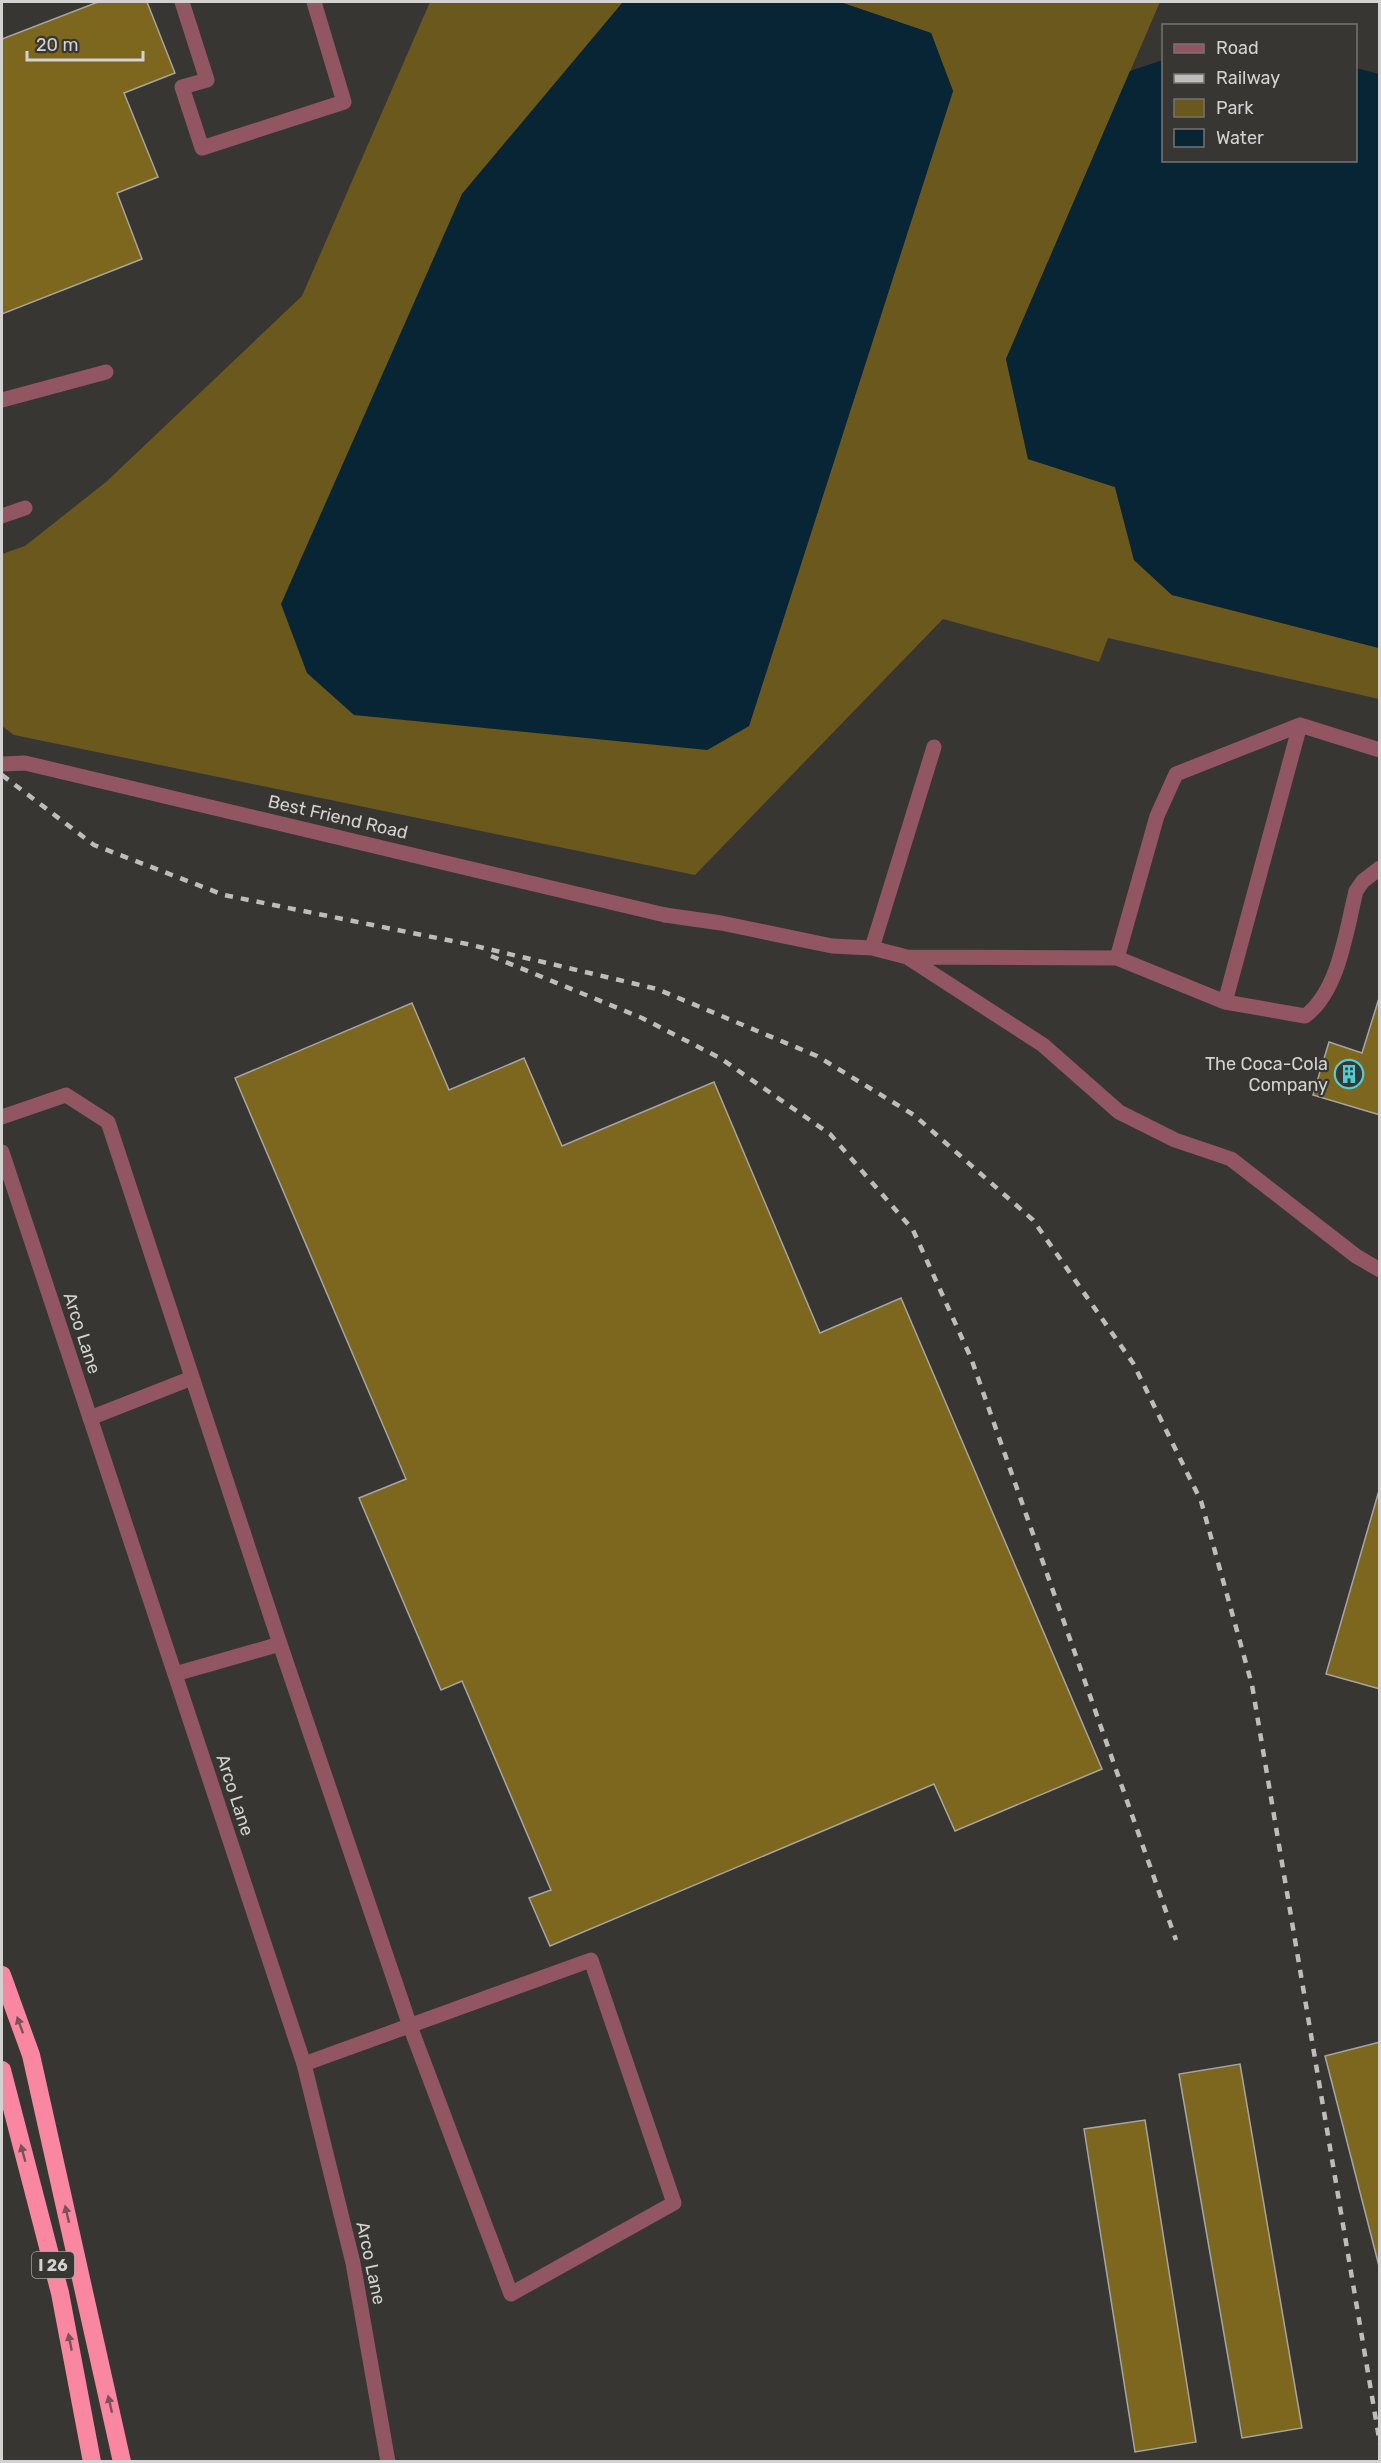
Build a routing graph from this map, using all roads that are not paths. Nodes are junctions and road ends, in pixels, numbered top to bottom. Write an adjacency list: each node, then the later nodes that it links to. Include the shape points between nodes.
1 (182, 2): 2 (street, via 207,80 183,87 202,148 344,102)
2 (314, 2)
3 (106, 372): 4 (street)
4 (2, 400)
5 (25, 508): 6 (street)
6 (2, 516)
7 (1300, 725): 9 (street); 14 (street, via 1176,774 1157,816); 15 (street)
8 (934, 747): 12 (street)
9 (1380, 750)
10 (2, 764): 12 (street, Best Friend Road, via 25,763 665,915 721,922 832,946)
11 (1380, 868): 15 (street, via 1363,880 1356,891 1334,976 1317,1007 1305,1016)
12 (872, 948): 13 (street, Best Friend Road)
13 (907, 957): 14 (street); 18 (street, via 1042,1046 1119,1112 1175,1140 1231,1159 1356,1256)
14 (1117, 958): 15 (street)
15 (1225, 1002)
16 (2, 1117): 19 (street, via 66,1095 108,1122)
17 (2, 1152): 20 (street, Arco Lane)
18 (1380, 1270)
19 (192, 1378): 20 (street); 21 (street)
20 (90, 1418): 22 (street, Arco Lane)
21 (280, 1644): 22 (street); 24 (street)
22 (175, 1674): 25 (street, Arco Lane)
23 (2, 1975): 28 (highway, one-way to 23, via 31,2055)
24 (410, 2026): 24 (street, via 591,1960 674,2202 511,2294); 25 (street)
25 (304, 2064): 29 (street, Arco Lane, via 353,2263)
26 (2, 2070): 27 (highway, I 26, one-way to 26, via 60,2293)
27 (92, 2462)
28 (122, 2462)
29 (388, 2462)

